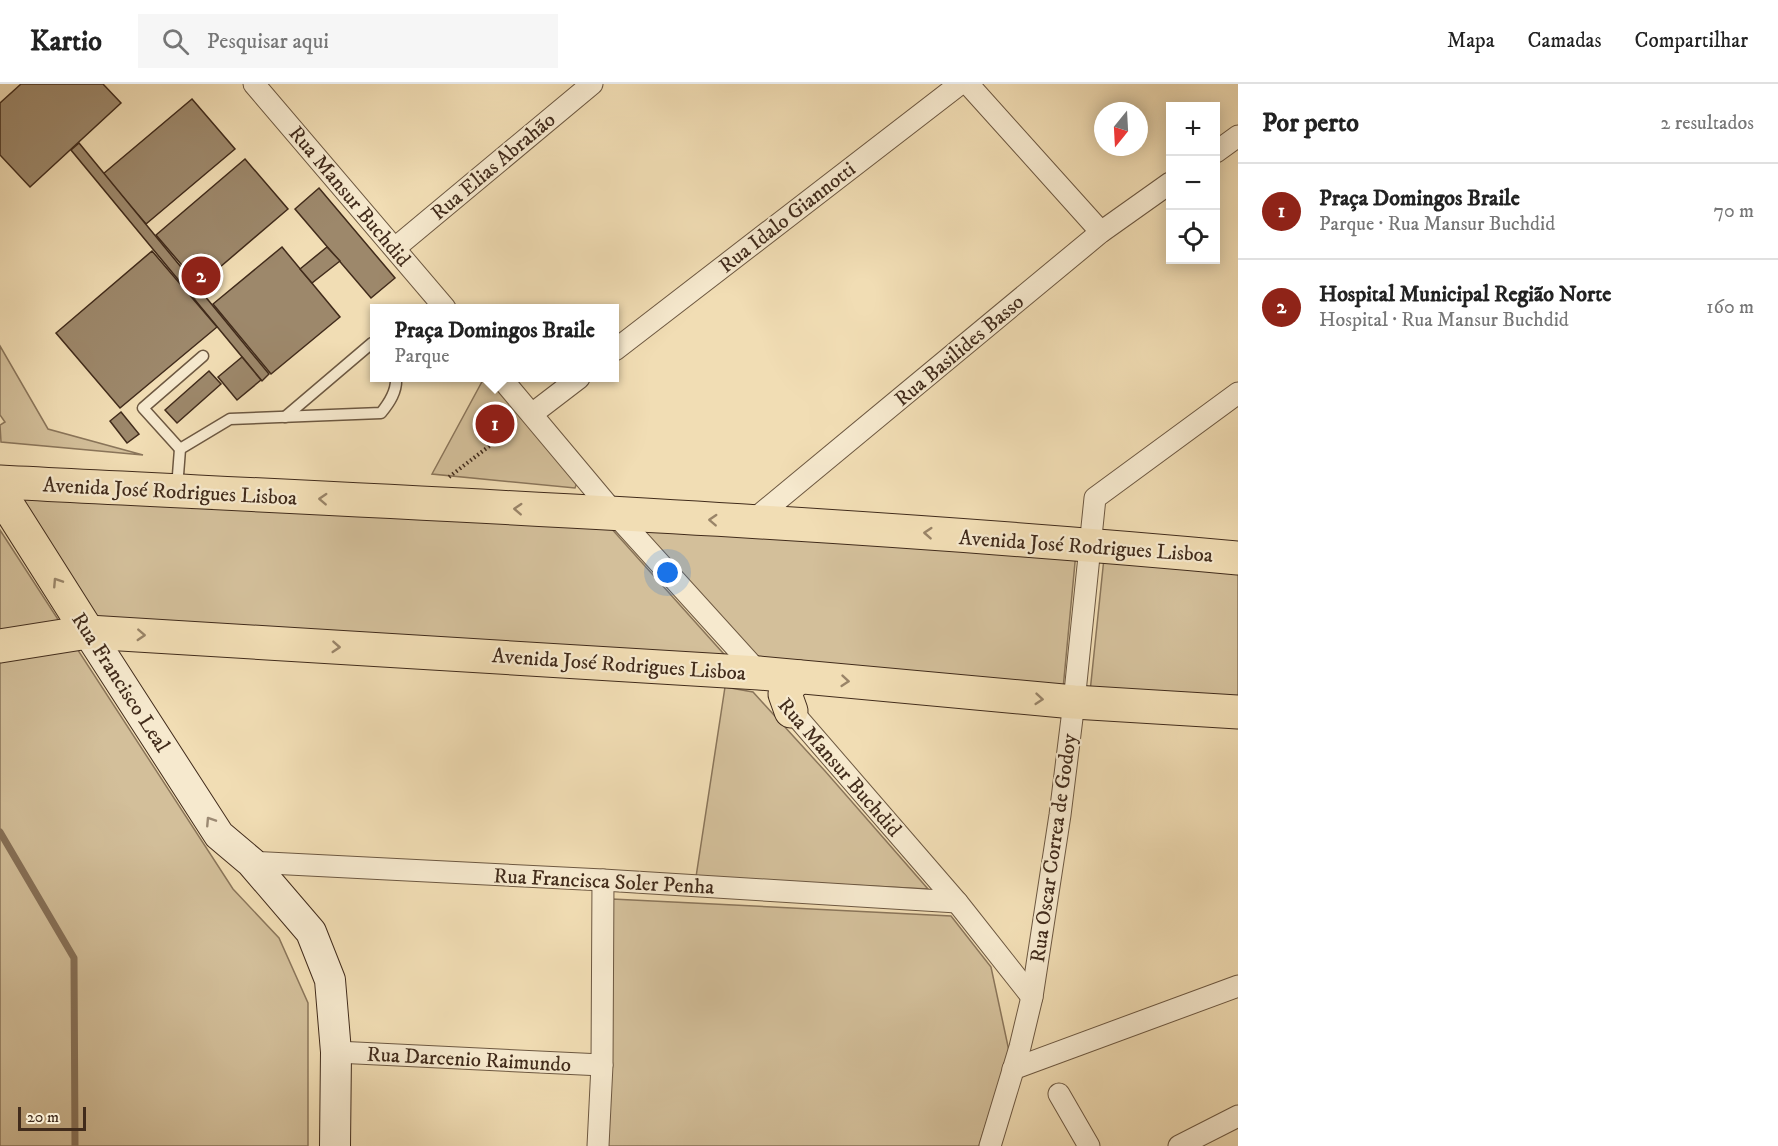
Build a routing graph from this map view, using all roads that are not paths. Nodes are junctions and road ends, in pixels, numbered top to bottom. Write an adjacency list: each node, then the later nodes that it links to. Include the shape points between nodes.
1 (254, 84): 9 (street, Rua Mansur Buchdid)
2 (592, 84): 9 (street, Rua Elias Abrahão)
3 (960, 84): 12 (street, Rua Idalo Giannotti)
4 (968, 84): 8 (street)
5 (1238, 136): 6 (street)
6 (1220, 149)
7 (1166, 186): 8 (street, Rua Basilides Basso)
8 (1101, 232): 25 (street, Rua Basilides Basso)
9 (395, 248): 10 (street, Rua Mansur Buchdid)
10 (441, 304)
11 (370, 345): 19 (lane)
12 (619, 347)
13 (203, 356): 20 (lane, via 143,408)
14 (397, 382): 19 (lane, via 381,413)
15 (504, 382): 18 (street, Rua Mansur Buchdid)
16 (574, 382): 18 (street)
17 (1238, 393): 26 (street, Rua Oscar Correa de Godoy, via 1095,498)
18 (532, 414): 24 (street, Rua Mansur Buchdid)
19 (285, 417): 20 (lane, via 230,419)
20 (180, 449): 22 (lane)
21 (0, 482): 22 (main road, Avenida José Rodrigues Lisboa)
22 (176, 491): 24 (main road, Avenida José Rodrigues Lisboa, one-way to 22)
23 (0, 493): 28 (main road, Rua Francisco Leal, one-way to 23)
24 (615, 514): 25 (main road, Avenida José Rodrigues Lisboa, one-way to 24); 30 (street, Rua Mansur Buchdid)
25 (751, 522): 26 (main road, Avenida José Rodrigues Lisboa, one-way to 25)
26 (1091, 544): 27 (main road, Avenida José Rodrigues Lisboa); 32 (street, Rua Oscar Correa de Godoy)
27 (1238, 558)
28 (88, 632): 29 (main road, Avenida José Rodrigues Lisboa); 30 (main road, Avenida José Rodrigues Lisboa, one-way to 30); 35 (street, Rua Francisco Leal, one-way to 28, via 219,835)
29 (0, 646)
30 (759, 673): 31 (main road, Avenida José Rodrigues Lisboa); 33 (street, Rua Mansur Buchdid)
31 (799, 677): 32 (main road, Avenida José Rodrigues Lisboa, one-way to 32); 33 (main road, via 785,694)
32 (1074, 702): 34 (main road, Avenida José Rodrigues Lisboa); 39 (street, Rua Oscar Correa de Godoy)
33 (791, 711): 37 (street, Rua Mansur Buchdid)
34 (1238, 712)
35 (251, 862): 36 (street, Rua Francisca Soler Penha); 40 (street, Rua Francisco Leal, via 311,932 330,980)
36 (603, 880): 37 (street, Rua Francisca Soler Penha); 41 (street)
37 (957, 902): 39 (street, Rua Mansur Buchdid)
38 (1238, 986): 42 (street)
39 (1032, 997): 42 (street, Rua Oscar Correa de Godoy)
40 (336, 1052): 41 (street, Rua Darcenio Raimundo); 45 (street, Rua Francisco Leal)
41 (602, 1065): 46 (street)
42 (1013, 1069): 47 (street, Rua Oscar Correa de Godoy)
43 (1059, 1094): 48 (street)
44 (1238, 1116): 49 (street)
45 (335, 1146)
46 (598, 1146)
47 (990, 1146)
48 (1089, 1146)
49 (1179, 1146)

